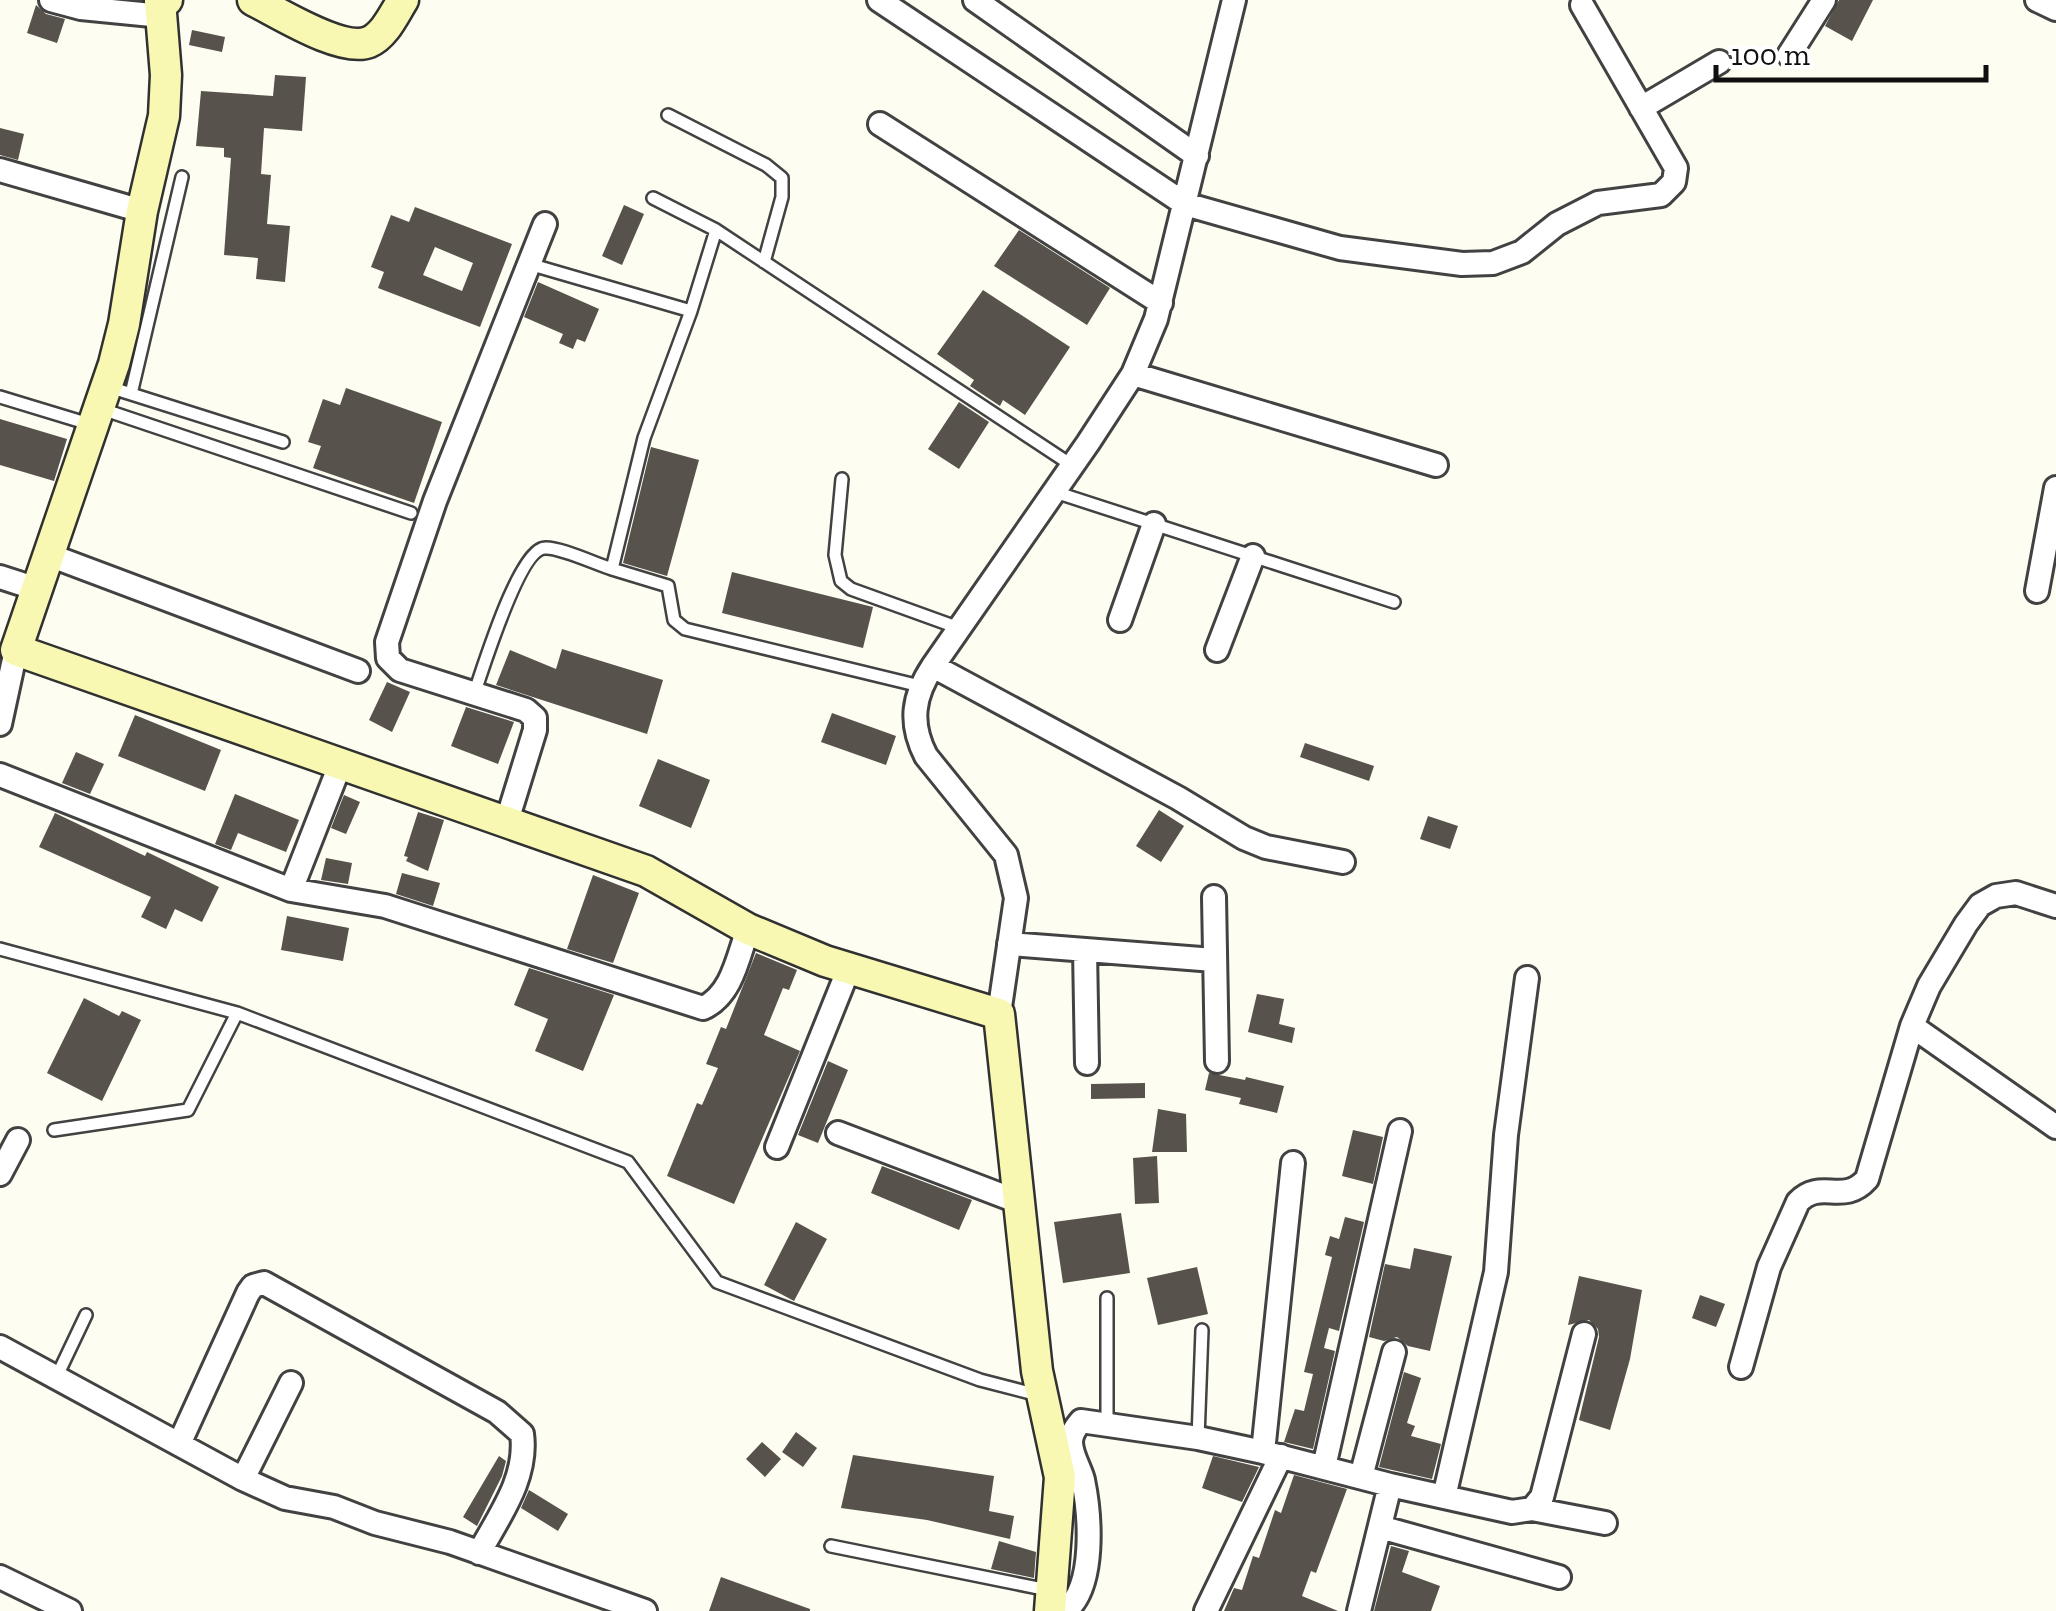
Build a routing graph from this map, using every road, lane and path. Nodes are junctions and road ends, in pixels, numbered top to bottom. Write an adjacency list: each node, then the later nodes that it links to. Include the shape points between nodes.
1 (50, 0): 9 (street)
2 (403, 0): 8 (street, via 366,44 342,43)
3 (880, 0): 22 (street)
4 (976, 0): 18 (street)
5 (1234, 0): 18 (street)
6 (1824, 0): 13 (street)
7 (2038, 0): 12 (street)
8 (264, 2)
9 (80, 4): 10 (street)
10 (162, 4): 23 (street, via 164,116)
11 (1582, 5): 15 (street)
12 (2056, 10)
13 (1790, 55)
14 (1719, 62): 15 (street)
15 (1641, 108): 22 (street, via 1676,168 1674,182 1661,195 1598,203 1493,263 1340,248)
16 (668, 115): 26 (lane, via 782,178)
17 (880, 124): 28 (street)
18 (1197, 156): 22 (street)
19 (0, 170): 23 (street)
20 (182, 177): 32 (lane)
21 (653, 198): 25 (lane)
22 (1185, 204): 28 (street)
23 (142, 211): 32 (street)
24 (544, 224): 27 (street)
25 (716, 230): 26 (lane); 29 (lane)
26 (764, 262): 35 (lane)
27 (529, 264): 29 (lane); 56 (street, via 387,642 388,658 400,670)
28 (1160, 303): 30 (street)
29 (691, 311): 44 (lane, via 644,438)
30 (1133, 374): 34 (street); 35 (street)
31 (0, 397): 32 (lane)
32 (107, 403): 33 (lane); 39 (lane); 42 (street)
33 (284, 442)
34 (1436, 465)
35 (1073, 466): 38 (street)
36 (842, 480): 50 (lane, via 835,554 841,581)
37 (2056, 488): 41 (street)
38 (1054, 492): 40 (lane); 50 (street)
39 (411, 513)
40 (1154, 524): 43 (lane); 49 (street)
41 (2052, 529): 47 (street)
42 (49, 555): 46 (street); 54 (street)
43 (1253, 556): 48 (lane); 52 (street)
44 (612, 570): 55 (lane, via 668,586 674,620 685,629); 56 (lane, via 546,548 535,552 517,579)
45 (0, 577): 46 (street)
46 (38, 589): 51 (street)
47 (2037, 591)
48 (1394, 602)
49 (1120, 620)
50 (959, 628): 53 (street)
51 (16, 650): 57 (street); 58 (street)
52 (1217, 650)
53 (933, 666): 55 (street); 61 (street, via 1244,838)
54 (358, 671)
55 (920, 686): 66 (street, via 915,723 926,756 1006,854 1016,898)
56 (474, 694): 60 (street, via 535,718)
57 (0, 724)
58 (340, 765): 60 (street); 62 (street)
59 (0, 775): 62 (street)
60 (506, 824): 65 (street, via 646,871)
61 (1343, 862)
62 (292, 890): 65 (street, via 384,906 703,1008 725,990)
63 (1214, 897): 69 (street)
64 (2056, 906): 74 (street, via 2016,893 1980,905)
65 (748, 929): 70 (street)
66 (1009, 944): 68 (street); 73 (street)
67 (0, 949): 72 (lane)
68 (1085, 950): 69 (street); 76 (street)
69 (1214, 960): 75 (street)
70 (850, 968): 73 (street); 82 (street)
71 (1527, 978): 104 (street, via 1496,1272)
72 (237, 1013): 78 (lane, via 188,1110); 95 (lane, via 628,1162 717,1282 980,1380)
73 (999, 1014): 85 (street)
74 (1912, 1026): 77 (street); 92 (street, via 1867,1179 1857,1190 1817,1190 1798,1202 1769,1267)
75 (1217, 1062)
76 (1087, 1063)
77 (2056, 1127)
78 (54, 1130)
79 (1400, 1131): 100 (street)
80 (838, 1133): 85 (street)
81 (18, 1140): 84 (street)
82 (777, 1147)
83 (1293, 1162): 99 (street)
84 (0, 1174)
85 (1019, 1202): 95 (street)
86 (1108, 1298): 96 (lane)
87 (86, 1315): 93 (lane)
88 (1202, 1330): 97 (lane)
89 (1584, 1334): 105 (street, via 1542,1497)
90 (0, 1348): 93 (street)
91 (1394, 1352): 101 (street)
92 (1741, 1367)
93 (57, 1376): 98 (street)
94 (291, 1383): 102 (street)
95 (1042, 1396): 112 (street, via 1060,1477)
96 (1107, 1425): 97 (street); 112 (street, via 1082,1421 1073,1430 1091,1538 1071,1608)
97 (1198, 1438): 99 (street)
98 (180, 1442): 102 (street); 109 (street, via 248,1292 264,1284 497,1412 522,1434 520,1472)
99 (1272, 1454): 100 (street); 115 (street)
100 (1324, 1467): 101 (street)
101 (1361, 1478): 103 (street)
102 (243, 1479): 109 (street, via 285,1498)
103 (1390, 1485): 104 (street); 107 (street)
104 (1444, 1497): 105 (street, via 1512,1512)
105 (1532, 1508): 106 (street)
106 (1605, 1522)
107 (1380, 1526): 111 (street); 116 (street)
108 (831, 1546): 112 (lane)
109 (480, 1553): 114 (street)
110 (0, 1576): 113 (street)
111 (1559, 1576)
112 (1056, 1604)
113 (70, 1611)
114 (646, 1611)
115 (1206, 1611)
116 (1359, 1611)

